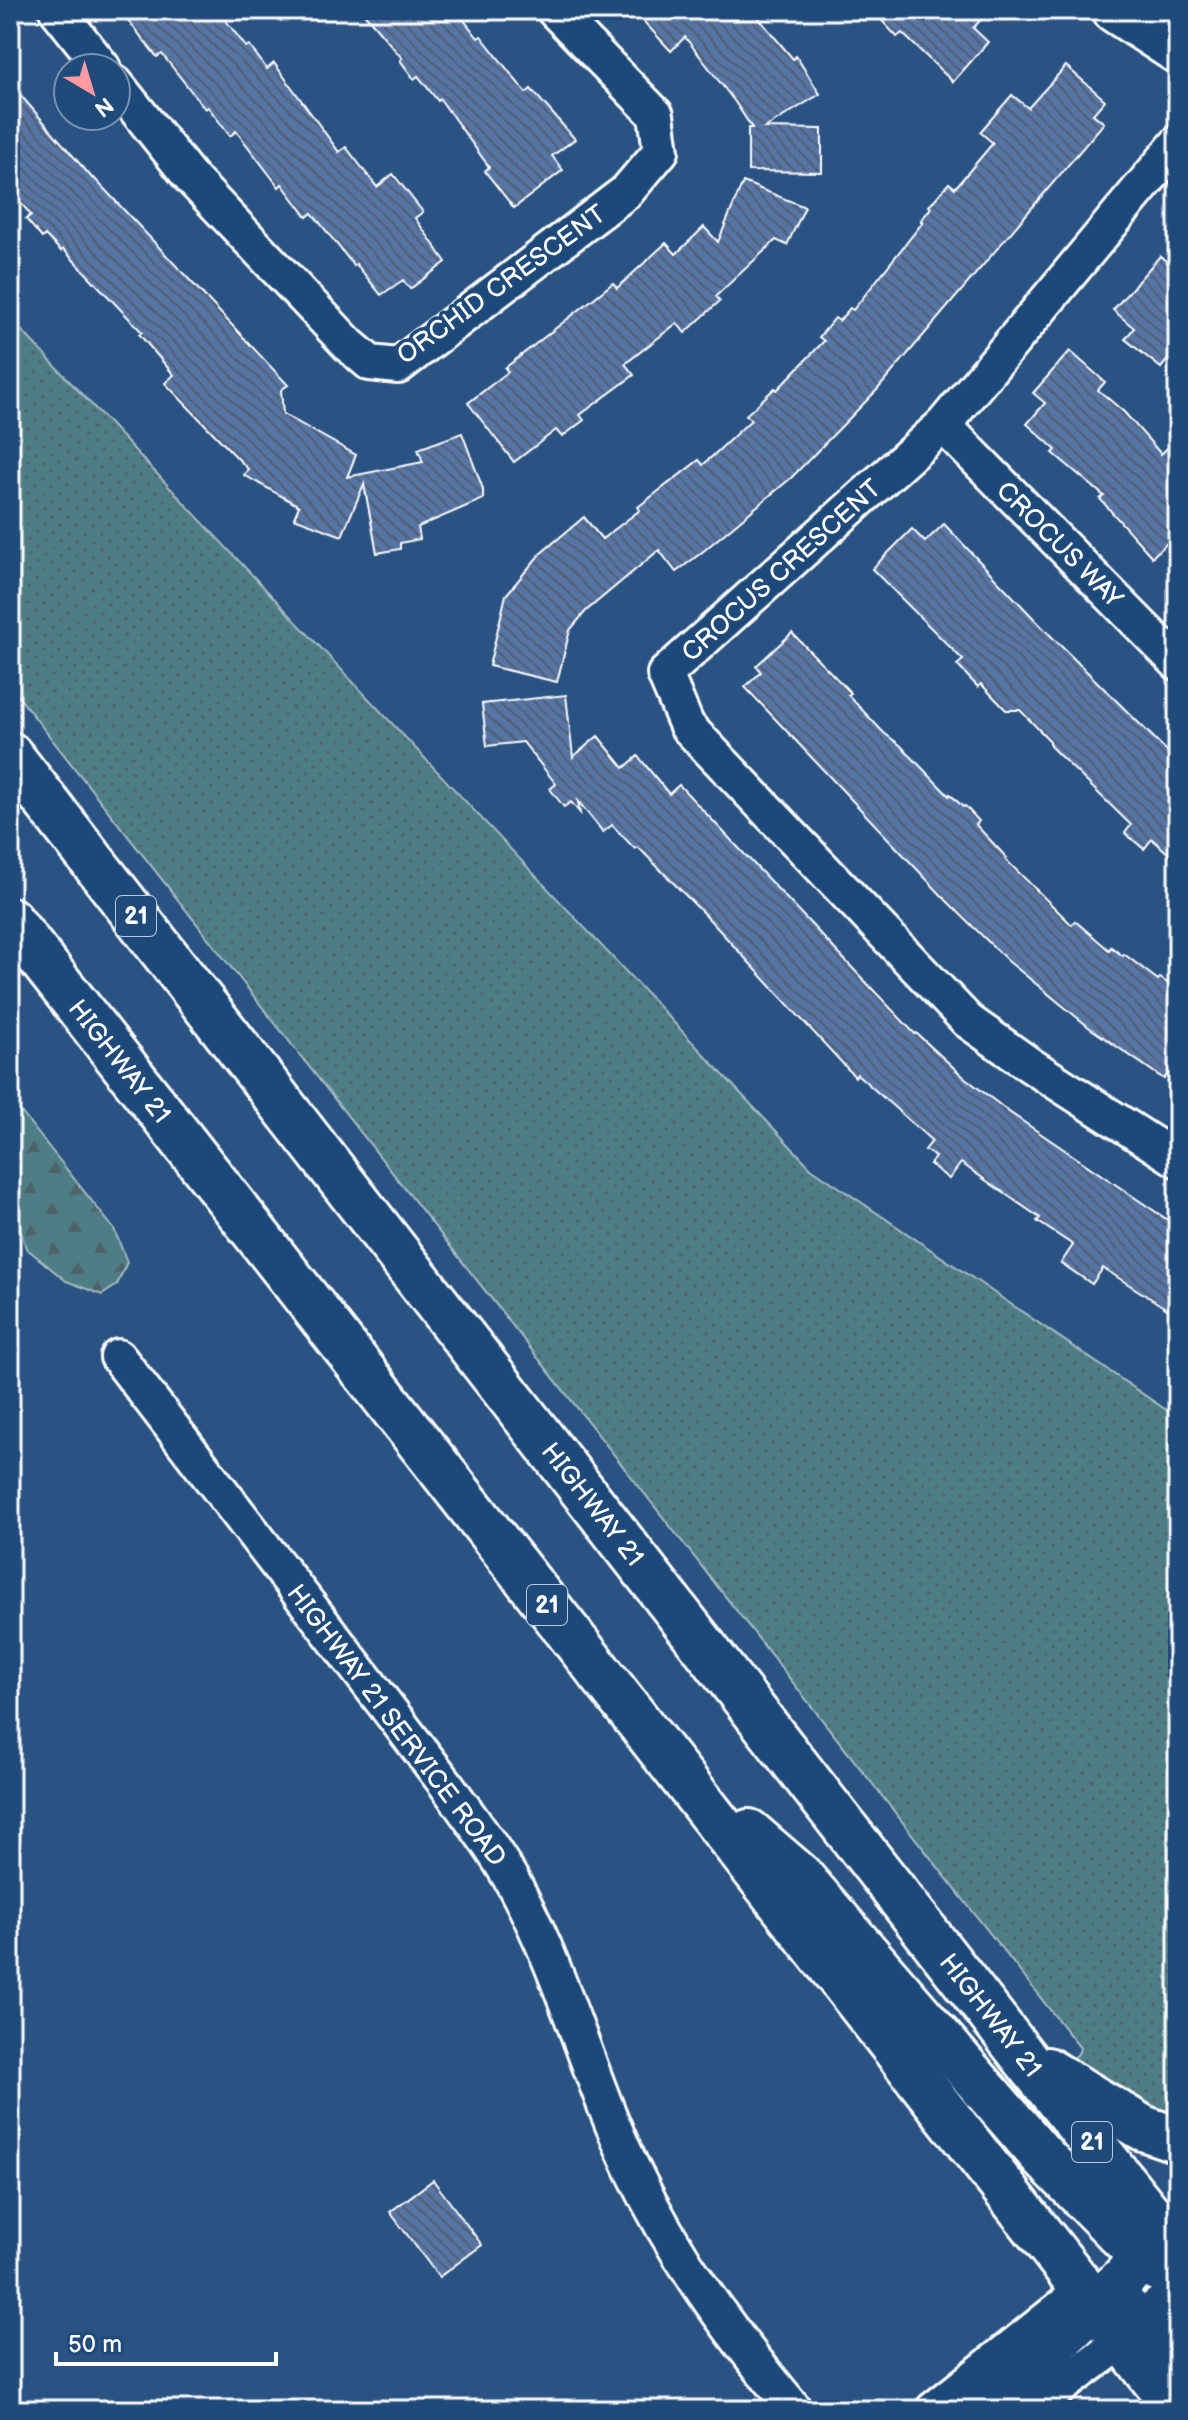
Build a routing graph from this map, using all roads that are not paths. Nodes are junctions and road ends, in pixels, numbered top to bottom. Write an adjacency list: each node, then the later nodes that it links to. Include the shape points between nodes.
1 (57, 10): 5 (street)
2 (554, 10): 6 (street, ORCHID CRESCENT, via 656,115 661,151 626,192 398,366 370,363 349,345 191,178)
3 (1115, 10): 4 (main road)
4 (1178, 51)
5 (90, 52)
6 (132, 104)
7 (1178, 143): 8 (street, CROCUS CRESCENT)
8 (943, 425): 9 (street, CROCUS WAY); 12 (street, CROCUS CRESCENT, via 665,674 687,726 968,1021)
9 (1178, 663)
10 (10, 755): 15 (main road, HIGHWAY 21 / 21)
11 (10, 920): 14 (main road, HIGHWAY 21 / 21)
12 (1178, 1160)
13 (118, 1357): 22 (street, HIGHWAY 21 SERVICE ROAD, via 488,1844 540,1941 653,2211 714,2308)
14 (677, 1771): 17 (main road, via 799,1875 1043,2157); 19 (main road, HIGHWAY 21 / 21)
15 (1022, 2055): 16 (main road, via 1143,2128); 17 (main road, HIGHWAY 21 / 21)
16 (1178, 2140)
17 (1162, 2247): 19 (main road)
18 (1178, 2296): 20 (main road)
19 (1095, 2297): 20 (main road, HIGHWAY 21 / 21); 23 (street); 24 (main road)
20 (1132, 2332): 21 (main road); 25 (street); 26 (main road, HIGHWAY 21 / 21)
21 (1178, 2357)
22 (795, 2410)
23 (933, 2410)
24 (985, 2410)
25 (1029, 2410)
26 (1178, 2410)

